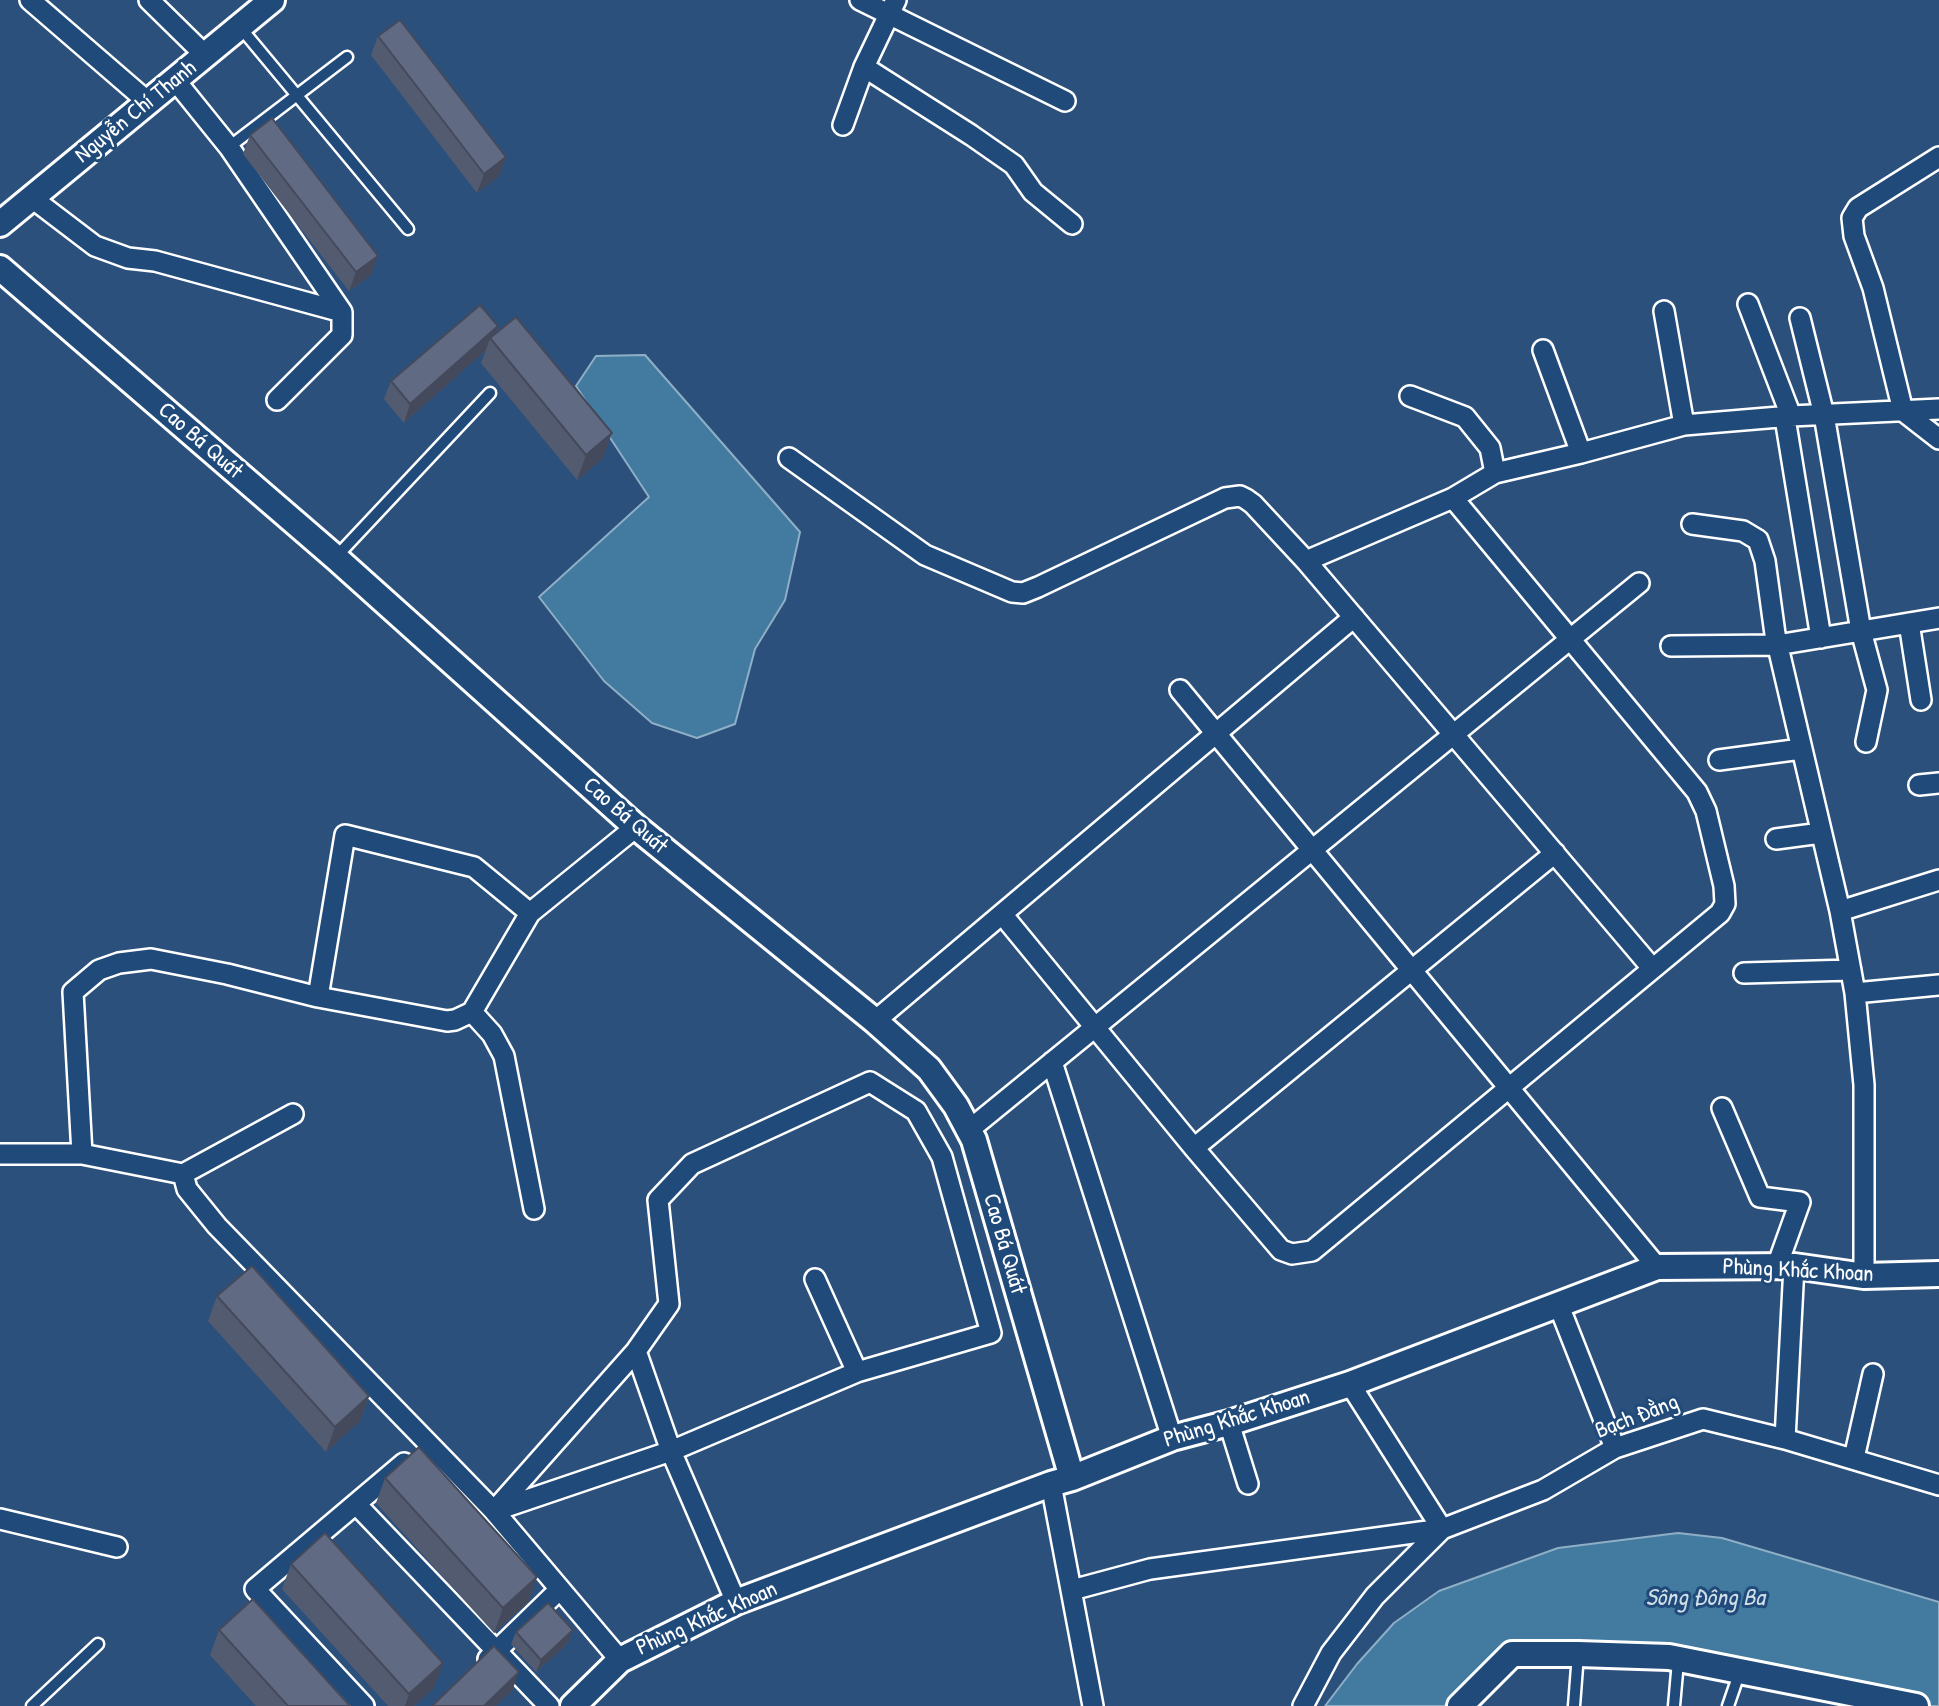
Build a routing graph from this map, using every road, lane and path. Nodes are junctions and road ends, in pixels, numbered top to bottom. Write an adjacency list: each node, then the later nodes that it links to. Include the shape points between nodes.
1 (30, 0): 13 (street)
2 (149, 0): 7 (street)
3 (272, 0): 6 (street, Nguyễn Chí Thanh)
4 (860, 0): 5 (street)
5 (892, 7): 9 (street); 12 (street)
6 (239, 27): 7 (street, Nguyễn Chí Thanh); 11 (lane)
7 (205, 55): 10 (street, Nguyễn Chí Thanh)
8 (347, 57): 11 (lane)
9 (864, 67): 14 (street); 19 (street, via 1014,165 1033,192)
10 (175, 80): 13 (street, Nguyễn Chí Thanh); 15 (street)
11 (296, 95): 15 (lane); 20 (lane)
12 (1065, 101)
13 (148, 102): 17 (street, Nguyễn Chí Thanh)
14 (843, 125)
15 (229, 147): 24 (street)
16 (1939, 157): 31 (street, via 1858,208 1852,218)
17 (32, 198): 18 (street, Nguyễn Chí Thanh); 24 (street, via 95,246)
18 (0, 224)
19 (1072, 224)
20 (408, 229)
21 (0, 268): 41 (street, Cao Bá Quát)
22 (1748, 304): 33 (street)
23 (1664, 311): 34 (street)
24 (342, 312): 29 (street, via 342,335)
25 (1800, 318): 32 (street)
26 (1543, 350): 36 (street)
27 (490, 393): 41 (lane)
28 (1410, 396): 38 (street, via 1465,416 1490,448)
29 (277, 400)
30 (1939, 409): 31 (street)
31 (1903, 411): 32 (street); 35 (street)
32 (1825, 415): 33 (street); 47 (street)
33 (1788, 417): 34 (street); 48 (street)
34 (1684, 425): 36 (street)
35 (1939, 439)
36 (1581, 453): 38 (street)
37 (789, 458): 42 (street, via 925,555 1012,592 1038,587 1233,496 1253,503)
38 (1495, 473): 39 (street)
39 (1453, 498): 42 (street); 49 (street)
40 (1692, 524): 50 (street, via 1743,531 1758,540)
41 (336, 558): 59 (street, Cao Bá Quát)
42 (1306, 561): 44 (street)
43 (1639, 583): 49 (street)
44 (1354, 617): 54 (street); 55 (street)
45 (1939, 618): 46 (street)
46 (1909, 623): 47 (street); 53 (street)
47 (1861, 631): 48 (street); 56 (street, via 1877,690)
48 (1821, 638): 50 (street)
49 (1570, 640): 55 (street); 68 (street, via 1697,792 1709,824 1725,904)
50 (1777, 645): 51 (street); 57 (street)
51 (1671, 646)
52 (1180, 690): 54 (street)
53 (1921, 700)
54 (1216, 733): 62 (street); 67 (street)
55 (1454, 734): 62 (street); 63 (street)
56 (1866, 742)
57 (1801, 749): 58 (street); 60 (street)
58 (1719, 760)
59 (636, 827): 66 (street); 76 (street, Cao Bá Quát)
60 (1821, 833): 61 (street); 65 (street)
61 (1776, 839)
62 (1312, 850): 69 (street); 77 (street)
63 (1555, 853): 68 (street); 69 (street)
64 (1939, 880): 65 (street)
65 (1840, 911): 70 (street)
66 (530, 913): 74 (street, via 474,867 345,835); 75 (street)
67 (1002, 914): 76 (street); 77 (street)
68 (1652, 968): 79 (street)
69 (1412, 970): 79 (street); 83 (street)
70 (1851, 970): 71 (street); 73 (street)
71 (1744, 974)
72 (1939, 985): 73 (street)
73 (1854, 993): 91 (street, via 1864,1085)
74 (318, 997): 75 (street, via 447,1021); 85 (street, via 151,959 99,970 74,992)
75 (472, 1012): 87 (street, via 504,1056)
76 (875, 1021): 82 (street, Cao Bá Quát, via 929,1069)
77 (1095, 1027): 78 (street); 83 (street)
78 (1052, 1062): 82 (street); 99 (street)
79 (1508, 1086): 83 (street, via 1304,1254 1281,1250); 89 (street)
80 (1722, 1108): 88 (street, via 1760,1197 1800,1202)
81 (293, 1114): 86 (street)
82 (969, 1130): 105 (street, Cao Bá Quát)
83 (1194, 1148)
84 (0, 1154): 85 (street)
85 (82, 1154): 86 (street)
86 (183, 1174): 101 (street, via 187,1189 217,1226)
87 (534, 1209)
88 (1786, 1266): 89 (street, Phùng Khắc Khoan); 91 (street, Phùng Khắc Khoan); 100 (street)
89 (1657, 1267): 93 (street, Phùng Khắc Khoan)
90 (1939, 1274): 91 (street, Phùng Khắc Khoan)
91 (1864, 1276)
92 (815, 1279): 95 (street)
93 (1559, 1306): 97 (street, Phùng Khắc Khoan); 102 (street)
94 (636, 1351): 95 (street, via 669,1304 658,1200 692,1164 870,1082 916,1111 942,1157 991,1333); 103 (street); 109 (street)
95 (857, 1372): 103 (street)
96 (1872, 1374): 104 (street)
97 (1350, 1384): 98 (street, Phùng Khắc Khoan); 111 (street)
98 (1229, 1423): 99 (street, Phùng Khắc Khoan); 106 (street)
99 (1172, 1438): 105 (street, Phùng Khắc Khoan)
100 (1785, 1439): 102 (street, Bạch Đằng, via 1703,1419); 104 (street, Bạch Đằng)
101 (428, 1443): 108 (street); 109 (street)
102 (1615, 1447): 111 (street, Bạch Đằng, via 1543,1490)
103 (671, 1451): 109 (street); 115 (street)
104 (1854, 1458): 107 (street, Bạch Đằng)
105 (1062, 1481): 114 (street); 115 (street, Phùng Khắc Khoan)
106 (1248, 1484)
107 (1939, 1485)
108 (356, 1504): 117 (street); 124 (street, via 255,1589)
109 (494, 1511): 113 (street)
110 (0, 1520): 112 (street)
111 (1442, 1529): 114 (street, via 1150,1569); 128 (street, via 1375,1596 1331,1653)
112 (117, 1547)
113 (560, 1589): 117 (street); 120 (street)
114 (1072, 1590): 127 (street)
115 (737, 1602): 120 (street, Phùng Khắc Khoan)
116 (98, 1644): 123 (lane)
117 (497, 1651): 121 (street); 125 (street)
118 (1578, 1654): 119 (street); 129 (street, via 1512,1654); 130 (lane)
119 (1678, 1659): 122 (street); 131 (lane)
120 (620, 1660): 126 (street, Phùng Khắc Khoan)
121 (478, 1670)
122 (1740, 1671): 132 (lane); 133 (street)
123 (33, 1706)
124 (364, 1706)
125 (549, 1706)
126 (573, 1706)
127 (1093, 1706)
128 (1303, 1706)
129 (1460, 1706)
130 (1574, 1706)
131 (1674, 1706)
132 (1728, 1706)
133 (1916, 1706)

